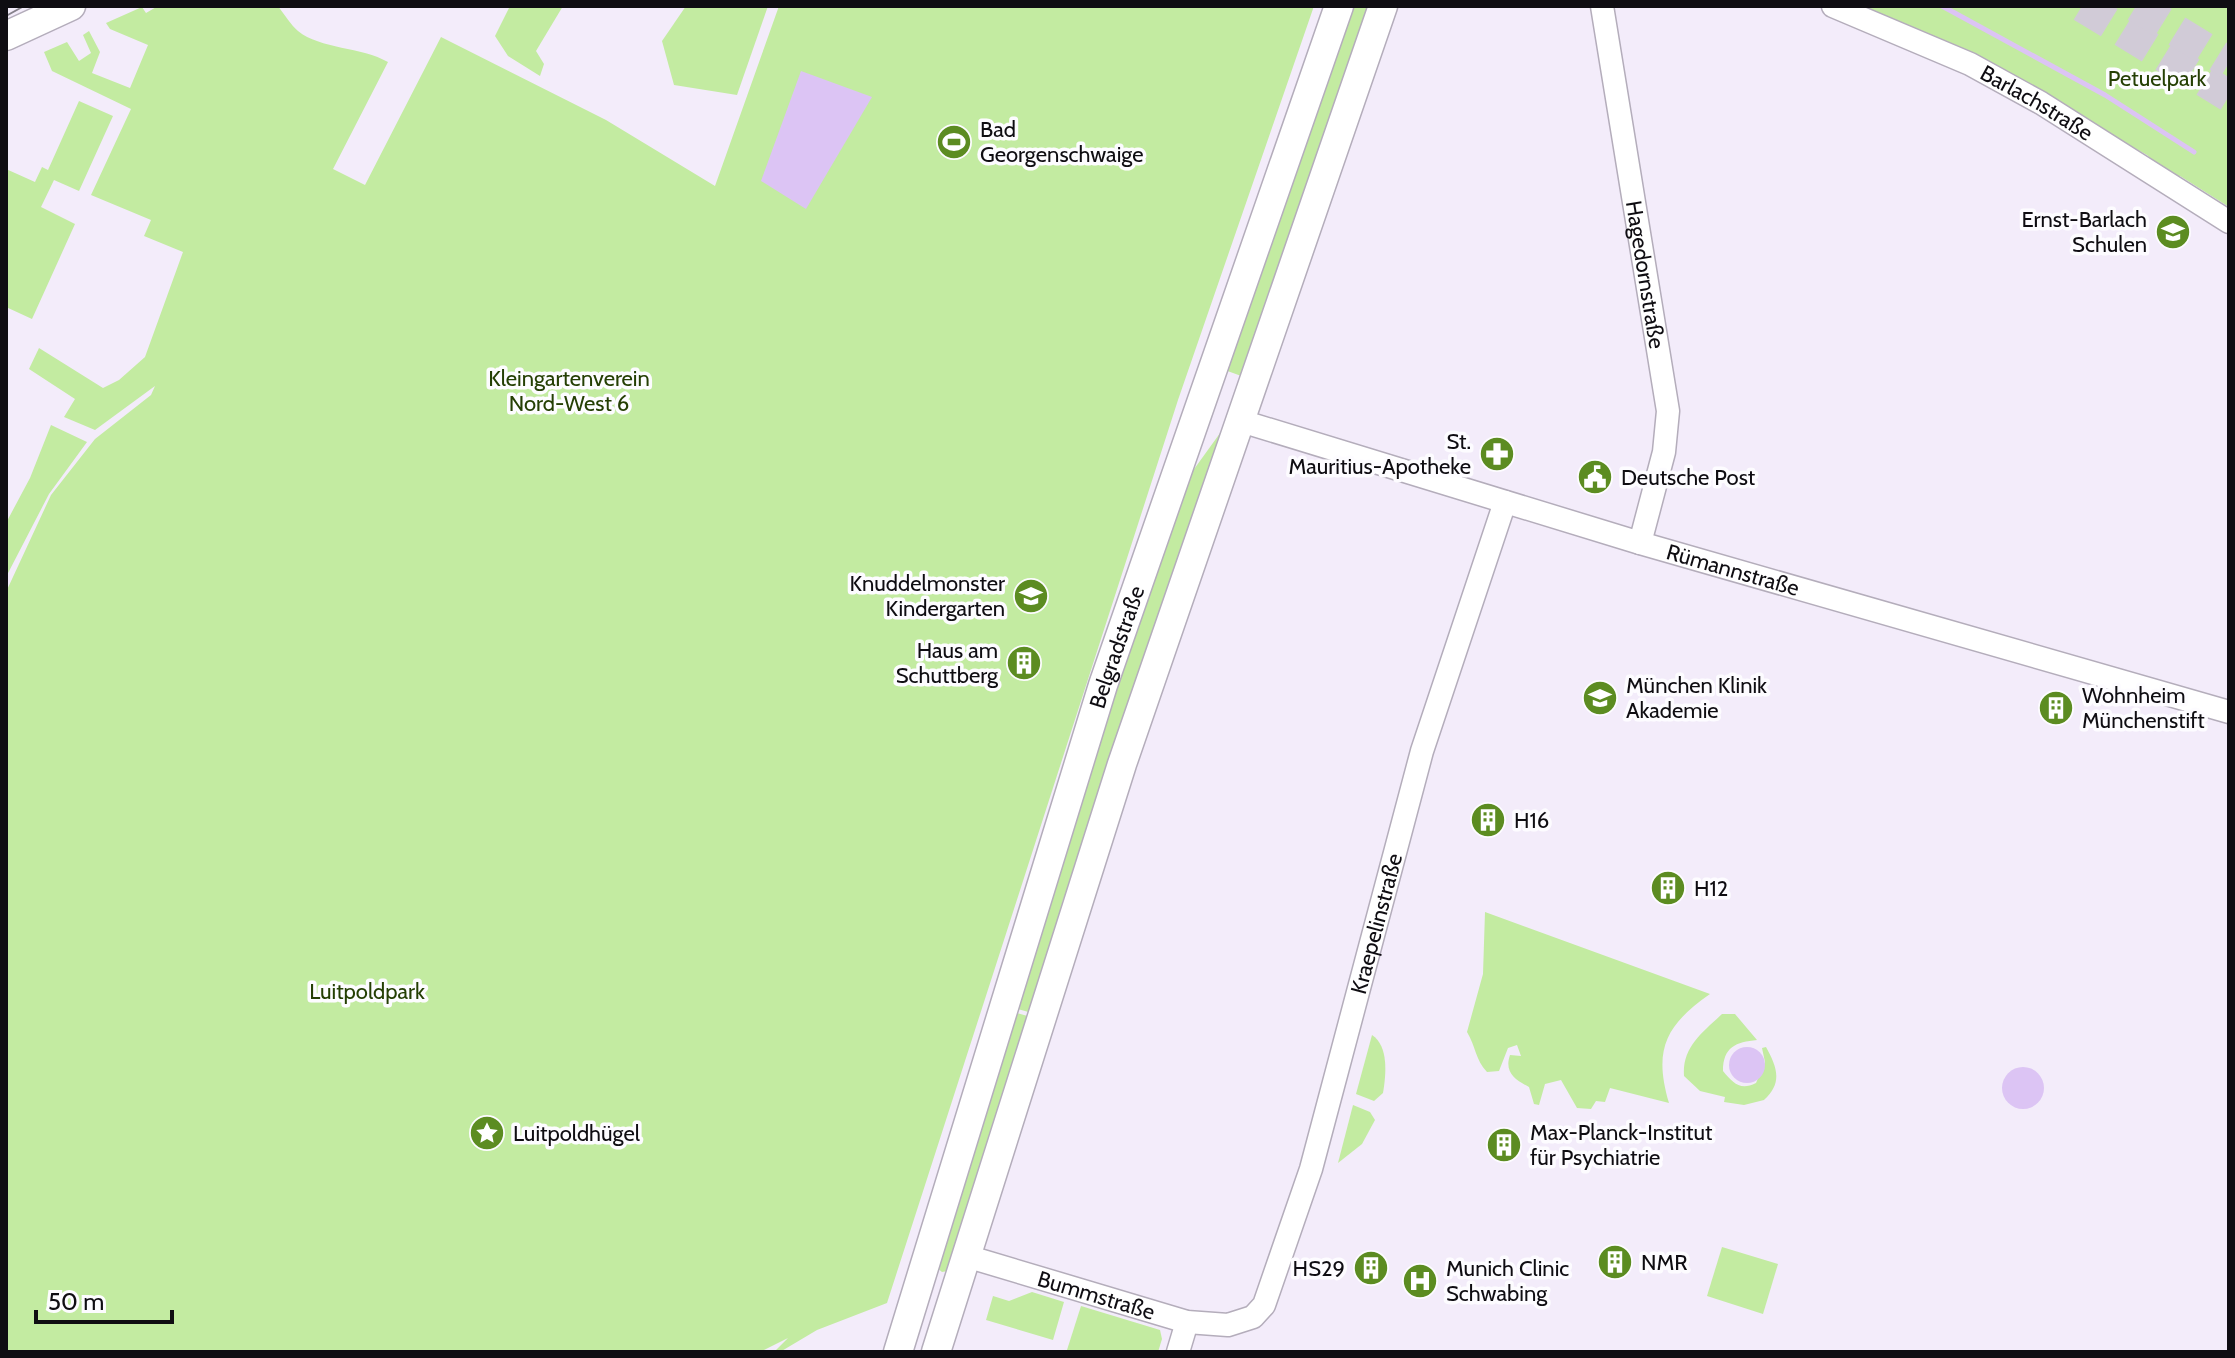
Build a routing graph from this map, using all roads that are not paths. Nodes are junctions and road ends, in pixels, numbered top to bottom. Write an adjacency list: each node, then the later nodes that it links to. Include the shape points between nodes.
1 (71, 6): 6 (main road)
2 (1339, 6): 13 (main road, Belgradstraße, via 1111,661)
3 (1383, 6): 8 (main road, Belgradstraße)
4 (1602, 6): 10 (street, Hagedornstraße, via 1668,411 1664,452)
5 (1833, 6): 7 (street, Barlachstraße, via 1993,76)
6 (6, 36)
7 (2229, 222)
8 (1241, 421): 9 (street, Rümannstraße); 12 (main road, Belgradstraße, via 1122,764)
9 (1505, 502): 10 (street, Rümannstraße); 15 (street, Kraepelinstraße, via 1414,779 1303,1195 1264,1305 1253,1317)
10 (1640, 543): 11 (street, Rümannstraße)
11 (2229, 712)
12 (963, 1266): 13 (main road); 14 (street, Bummstraße); 17 (main road, Belgradstraße)
13 (915, 1297): 16 (main road, Belgradstraße)
14 (1187, 1322): 15 (street, Bummstraße); 18 (street)
15 (1228, 1325)
16 (898, 1352)
17 (936, 1352)
18 (1178, 1352)

